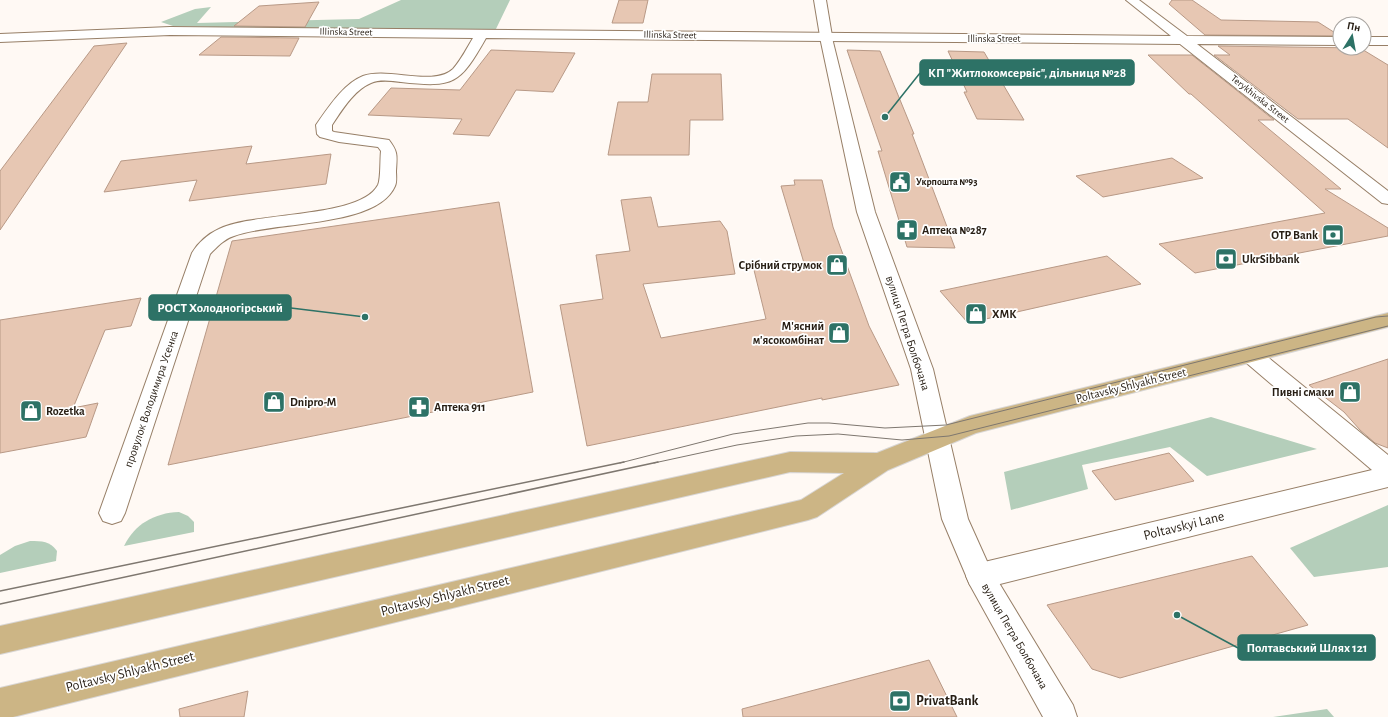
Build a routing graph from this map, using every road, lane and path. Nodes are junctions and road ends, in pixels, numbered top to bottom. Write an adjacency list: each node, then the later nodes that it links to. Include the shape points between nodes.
1 (820, 0): 4 (street, вулиця Петра Болбочана)
2 (1132, 0): 6 (street, Terykhivska Street)
3 (482, 33): 4 (street, Illinska Street); 5 (street, Illinska Street, via 170,31); 17 (street, провулок Володимира Усенка, via 457,74 430,80 368,79 360,83 324,125 325,134 383,143 389,151 387,185 373,202 352,210 248,226 226,232 212,241 201,253)
4 (826, 37): 6 (street, Illinska Street); 13 (street, вулиця Петра Болбочана, via 866,212 922,369)
5 (0, 38)
6 (1185, 40): 7 (street, Illinska Street); 10 (street, Terykhivska Street)
7 (1332, 41)
8 (1372, 41): 9 (street)
9 (1388, 41)
10 (1388, 199)
11 (1388, 320): 12 (main road, Poltavsky Shlyakh Street)
12 (1251, 355): 13 (main road, Poltavsky Shlyakh Street, via 970,425); 15 (street)
13 (938, 437): 14 (main road, Poltavsky Shlyakh Street); 18 (street, вулиця Петра Болбочана, via 955,519)
14 (879, 463): 19 (main road, Poltavsky Shlyakh Street, via 790,462); 20 (main road, Poltavsky Shlyakh Street, via 808,509)
15 (1388, 469)
16 (1388, 477): 18 (street, Poltavskyi Lane)
17 (112, 513)
18 (980, 576): 21 (street, вулиця Петра Болбочана)
19 (0, 640)
20 (0, 704)
21 (1060, 717)

